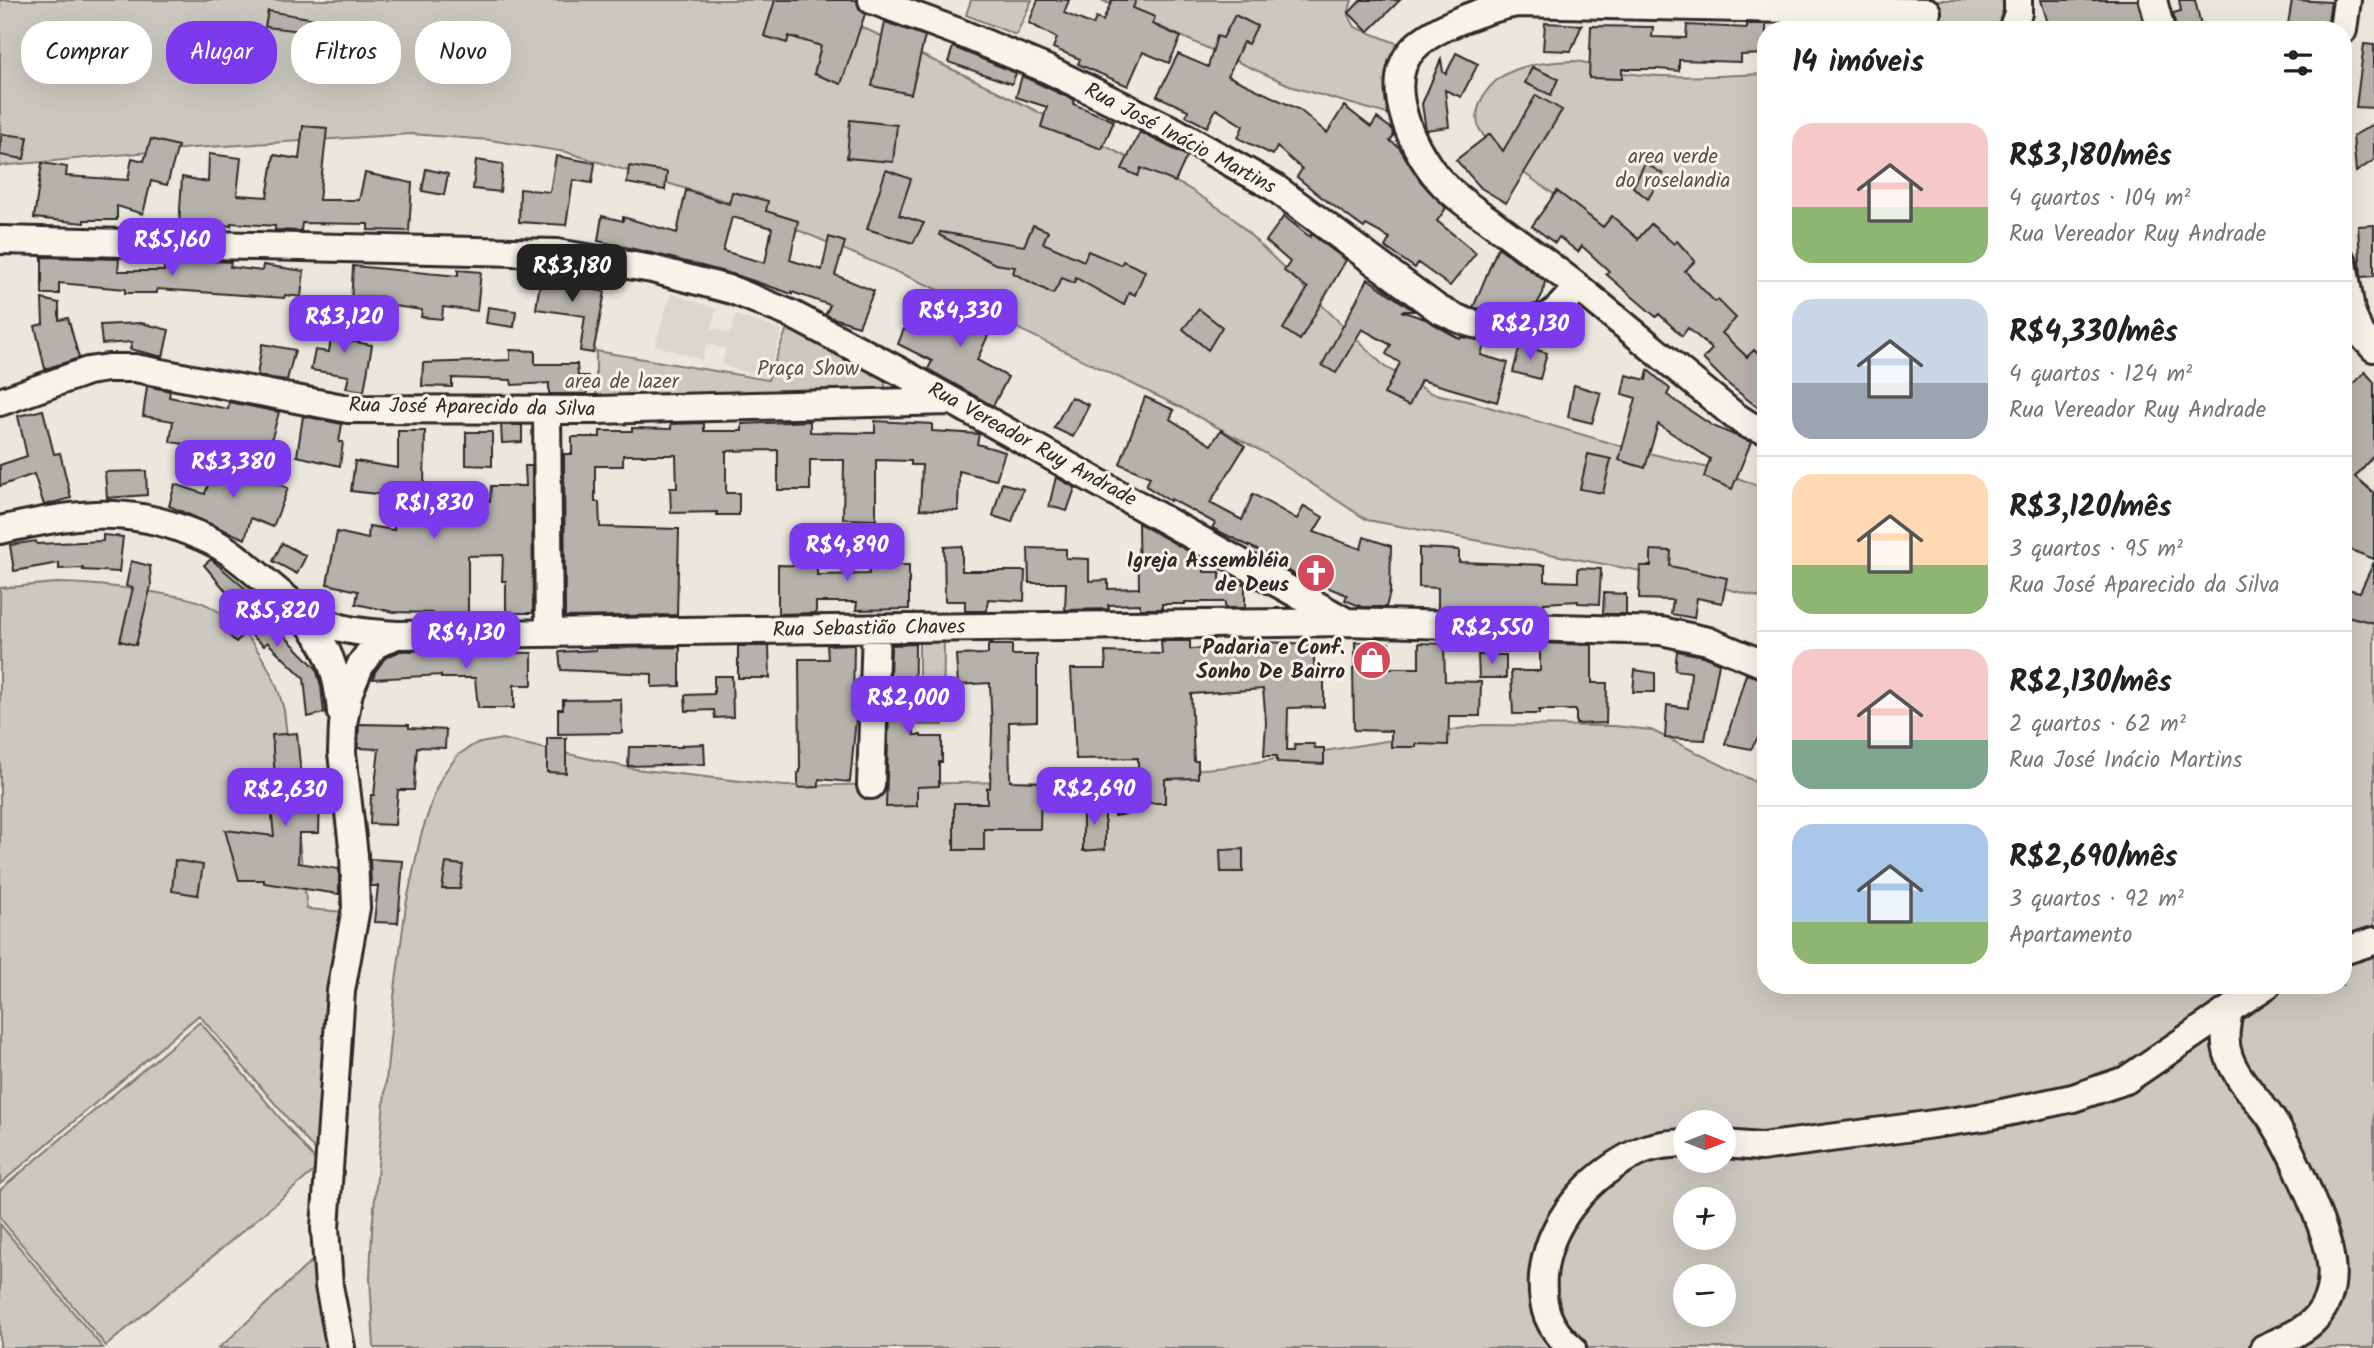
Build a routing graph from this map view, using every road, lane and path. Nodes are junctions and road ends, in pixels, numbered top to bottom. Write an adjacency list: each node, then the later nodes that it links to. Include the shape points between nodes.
1 (872, 0): 10 (street, Rua José Inácio Martins, via 1049,70 1176,132 1274,187 1456,318 1491,325 1537,320 1556,310)
2 (2018, 0): 6 (street)
3 (2153, 0): 7 (street)
4 (2347, 0): 8 (street)
5 (1929, 14): 10 (street, via 1526,2 1486,10 1415,47 1404,65 1401,99 1408,131 1425,164 1455,195)
6 (2015, 21)
7 (2159, 21)
8 (2344, 21)
9 (0, 240): 13 (street, Rua Vereador Ruy Andrade, via 557,253 605,260 701,282 773,306)
10 (1577, 287): 16 (street, via 1735,416)
11 (2352, 313): 12 (street)
12 (2363, 334)
13 (953, 401): 15 (street, Rua José Aparecido da Silva); 19 (street, Rua Vereador Ruy Andrade)
14 (0, 402): 15 (street, Rua José Aparecido da Silva, via 108,368 135,369 348,409)
15 (547, 411): 21 (street)
16 (1757, 427)
17 (0, 530): 18 (street, Rua Sebastião Chaves, via 72,516 143,516 219,545)
18 (288, 600): 22 (street, Rua Sebastião Chaves, via 337,627); 24 (street, via 325,644 337,681)
19 (1346, 622): 20 (street, Rua Sebastião Chaves); 23 (street, Rua Sebastião Chaves, via 1661,631 1708,641)
20 (876, 629): 21 (street, Rua Sebastião Chaves); 25 (street)
21 (549, 633): 22 (street, Rua Sebastião Chaves)
22 (396, 635): 24 (street, via 375,645 361,664 349,692)
23 (1757, 661)
24 (343, 725): 32 (street, via 356,908 340,1002 325,1228 329,1286)
25 (871, 785)
26 (2374, 941): 27 (street)
27 (2352, 948)
28 (2253, 994): 29 (street)
29 (2229, 1010): 31 (street, via 2126,1080 2073,1098 1905,1128 1761,1147); 34 (street, via 2225,1030 2229,1060 2289,1148 2324,1229 2333,1268 2329,1293 2316,1318)
30 (1673, 1144): 33 (street, via 1639,1152 1607,1171 1588,1186 1560,1223 1545,1261 1542,1301 1552,1328)
31 (1736, 1145)
32 (341, 1348)
33 (1572, 1348)
34 (2264, 1348)

